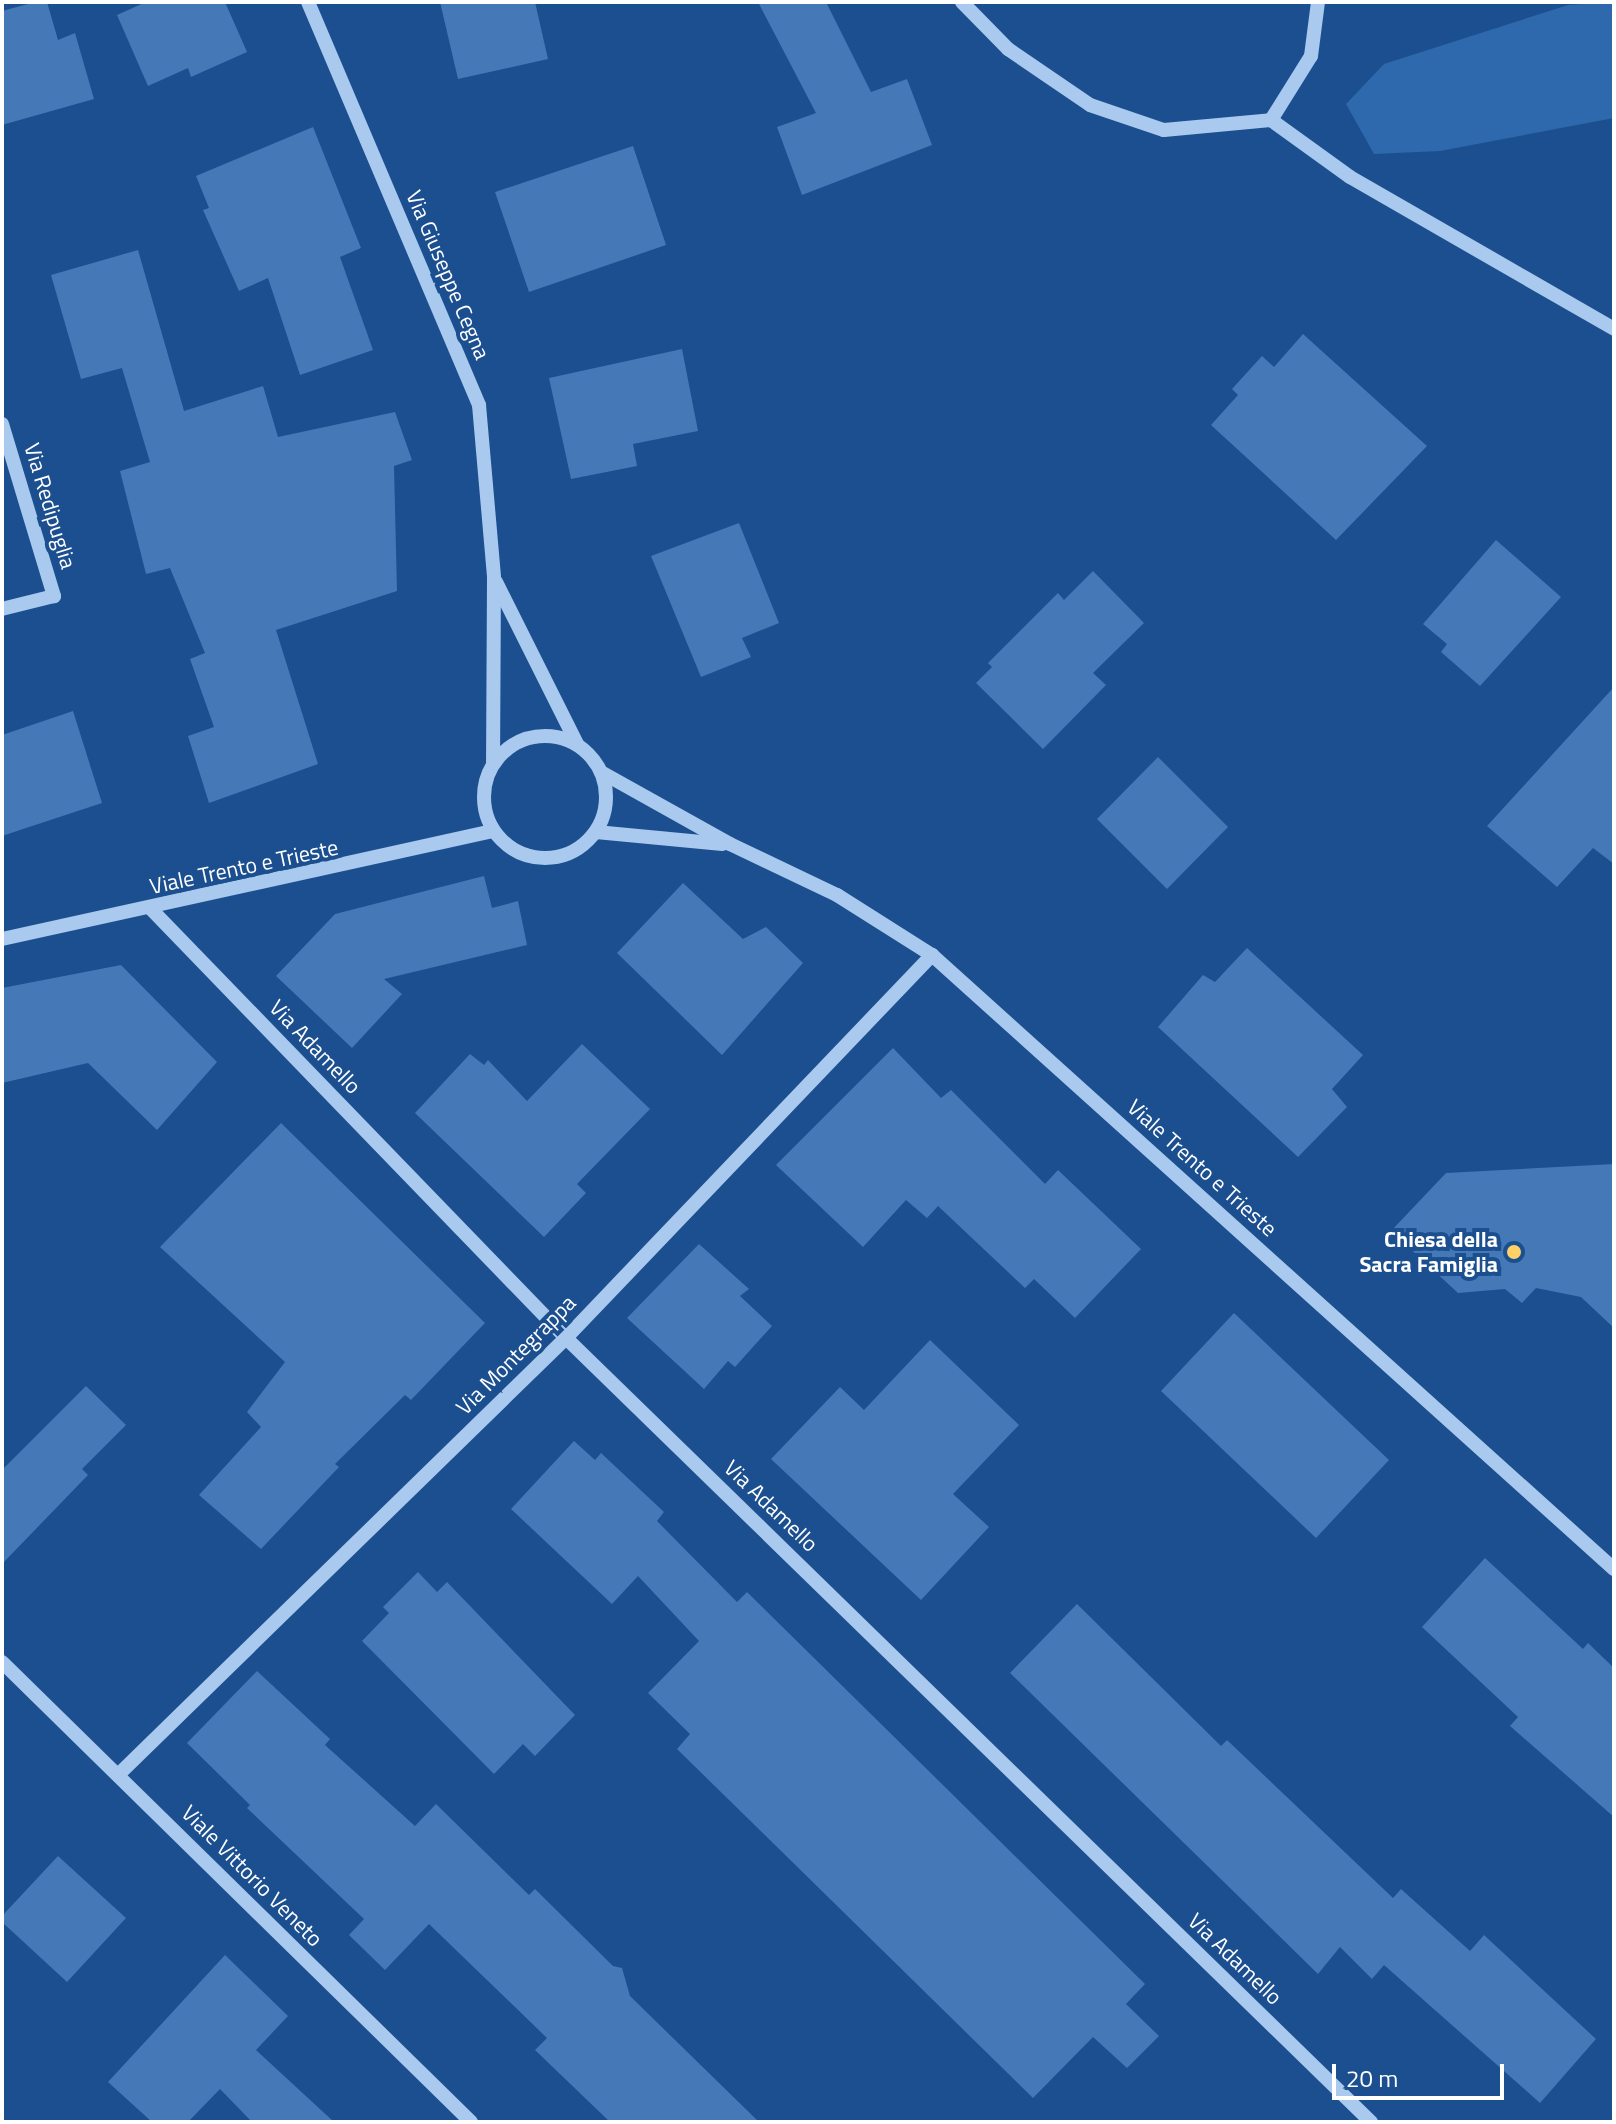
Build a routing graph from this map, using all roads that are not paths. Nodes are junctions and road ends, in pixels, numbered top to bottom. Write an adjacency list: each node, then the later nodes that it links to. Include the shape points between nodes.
1 (308, 2): 7 (street, Via Giuseppe Cegna, via 479,405)
2 (962, 2): 4 (street, via 1008,49 1090,105 1164,130)
3 (1318, 2): 4 (street, via 1311,56)
4 (1271, 120): 5 (street, via 1350,177)
5 (1614, 329)
6 (2, 424): 8 (street, Via Redipuglia, via 54,596)
7 (494, 578): 9 (street, Via Giuseppe Cegna); 10 (street, Via Giuseppe Cegna)
8 (2, 609)
9 (577, 744): 10 (street, via 540,736 521,740); 11 (street)
10 (493, 764): 12 (street, via 483,798)
11 (601, 772): 13 (street, via 605,813); 14 (street, Viale Trento e Trieste)
12 (493, 831): 13 (street, via 516,851 544,859 564,856); 15 (street, Viale Trento e Trieste)
13 (596, 832): 14 (street, Viale Trento e Trieste)
14 (730, 844): 17 (street, Viale Trento e Trieste, via 837,895)
15 (152, 910): 16 (street, Viale Trento e Trieste); 18 (street, Via Adamello)
16 (2, 939)
17 (932, 955): 18 (street, Via Montegrappa); 19 (street, Viale Trento e Trieste)
18 (566, 1338): 21 (street, Via Montegrappa); 23 (street, Via Adamello)
19 (1614, 1569)
20 (2, 1662): 21 (street, Viale Vittorio Veneto)
21 (118, 1775): 22 (street, Viale Vittorio Veneto)
22 (471, 2122)
23 (1371, 2122)

